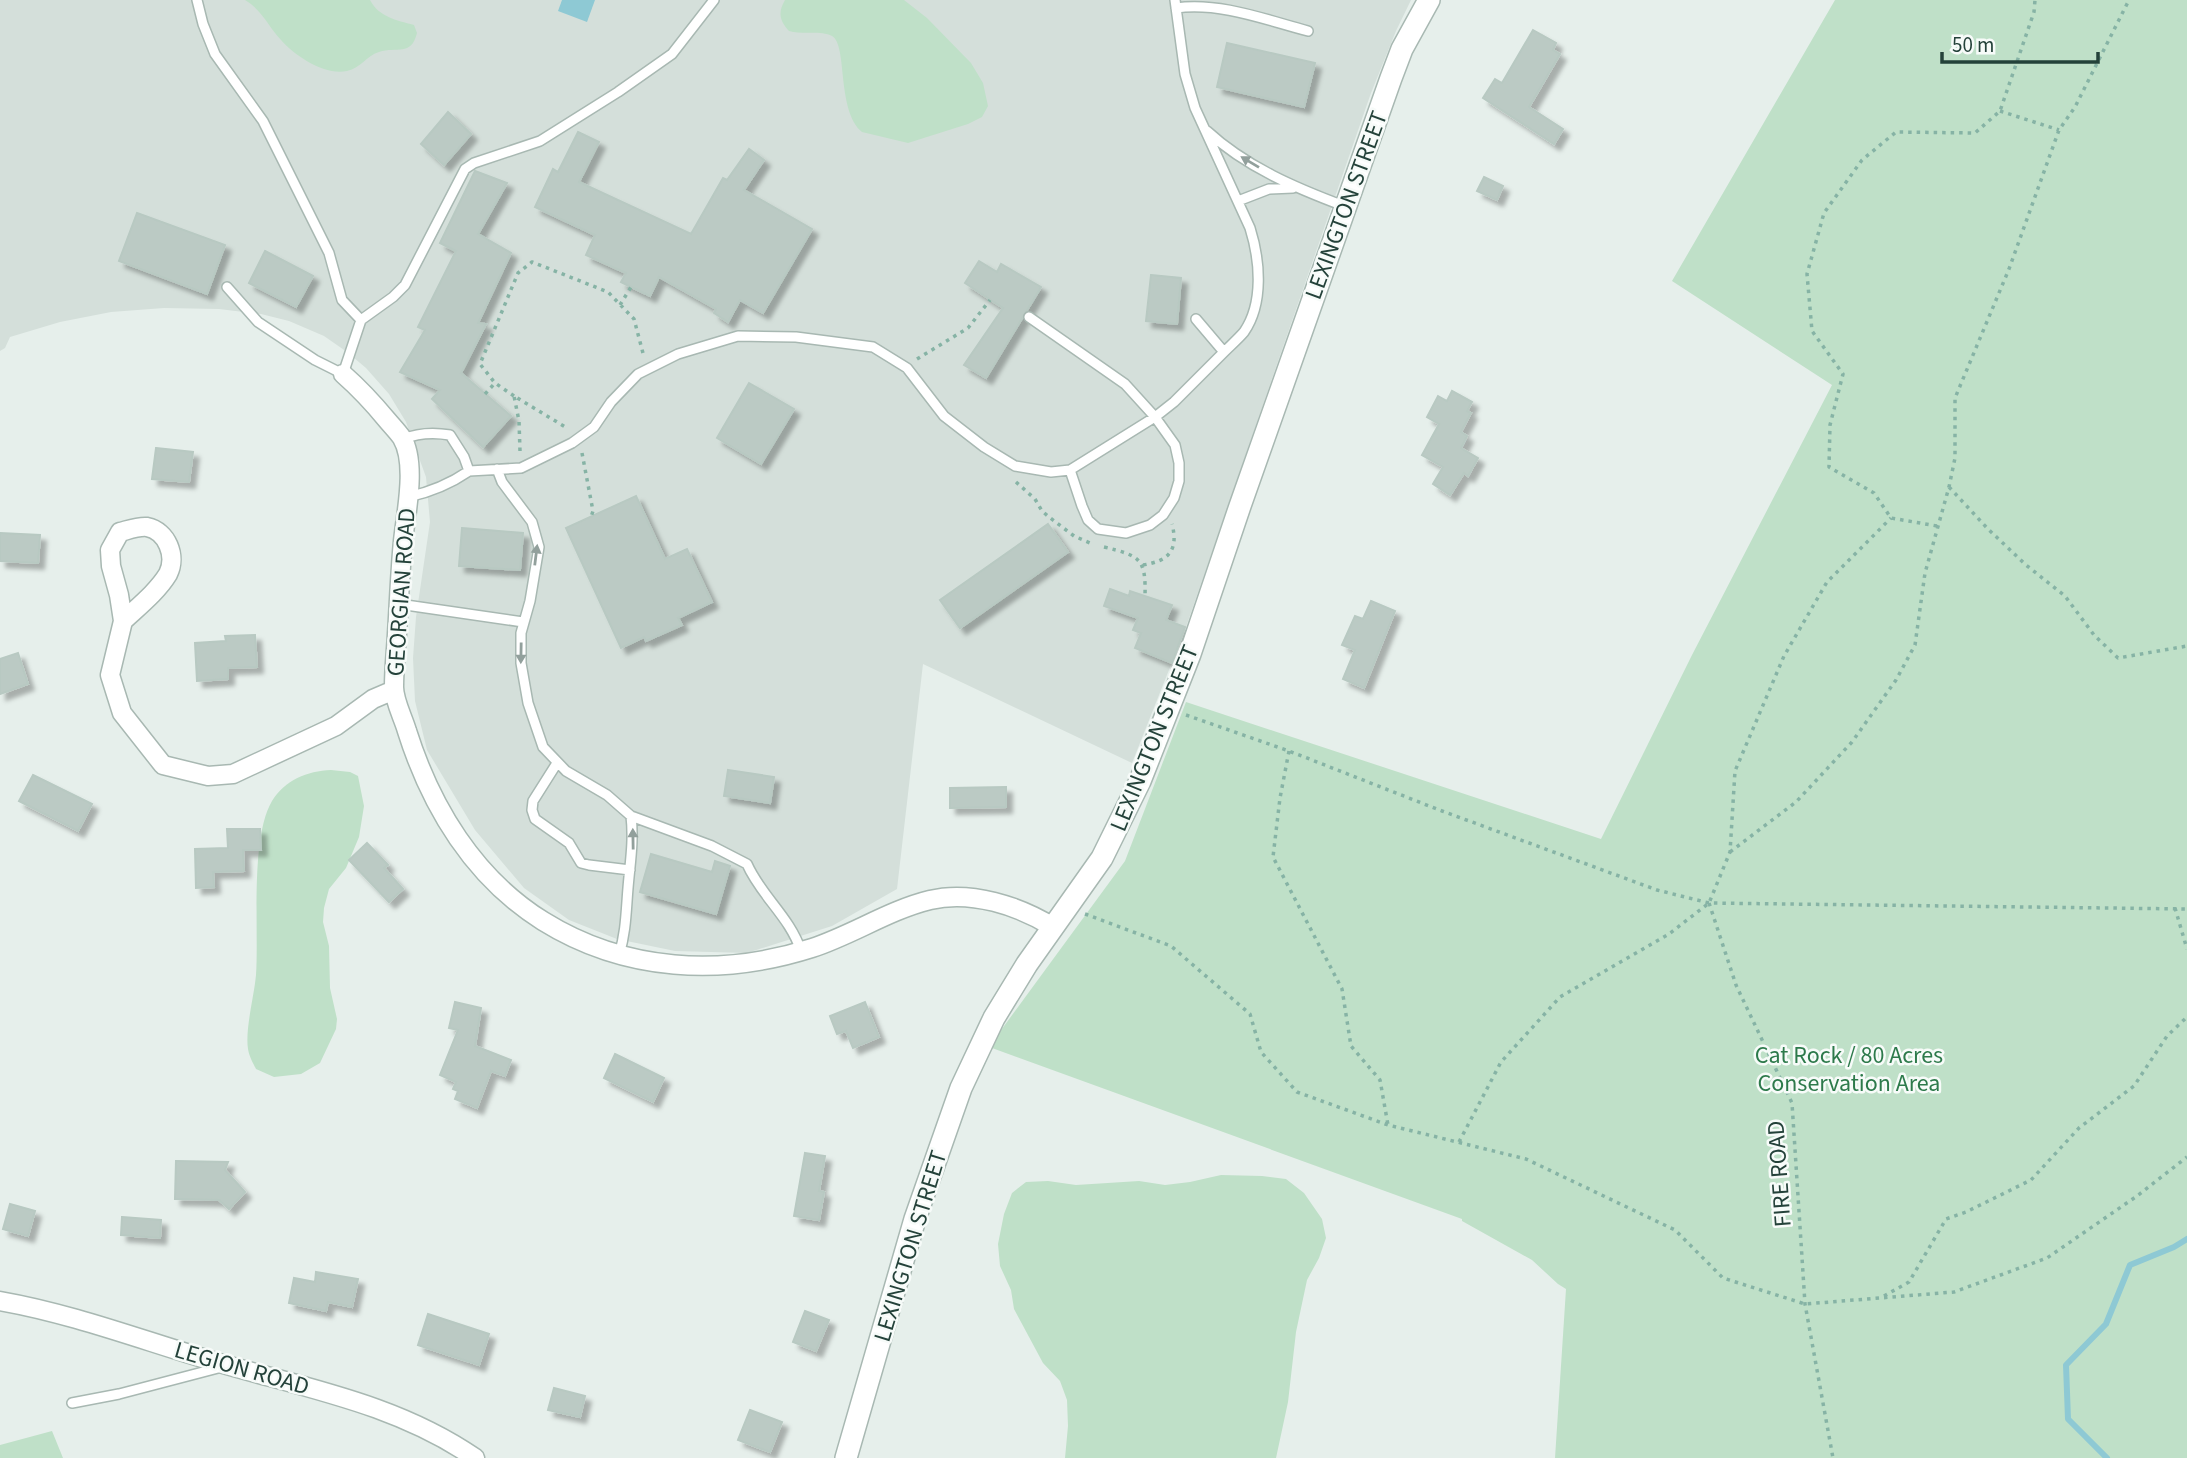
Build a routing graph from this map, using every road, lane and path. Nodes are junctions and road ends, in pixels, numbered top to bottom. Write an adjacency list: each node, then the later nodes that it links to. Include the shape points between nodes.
1 (197, 0): 20 (lane, via 215,54 262,121 329,253 342,300)
2 (714, 0): 20 (lane, via 672,54 618,92 540,141 466,169 405,285)
3 (1429, 0): 13 (street, LEXINGTON STREET, via 1402,49)
4 (2035, 0): 8 (path, via 2035,12)
5 (2129, 0): 10 (path)
6 (1176, 4): 7 (lane, via 1222,9); 9 (lane, via 1188,86)
7 (1308, 31)
8 (2000, 111): 10 (path); 39 (path, via 1975,134 1896,132 1862,160 1824,213 1807,274 1812,331 1843,374 1830,425 1829,467 1874,493)
9 (1203, 128): 11 (lane, one-way to 9); 12 (lane)
10 (2059, 130): 35 (path, via 2009,269 1955,398 1955,458)
11 (1300, 190): 12 (lane, via 1269,189); 13 (lane)
12 (1238, 201): 21 (lane, via 1255,247 1257,291 1249,322)
13 (1344, 206): 47 (street, LEXINGTON STREET)
14 (227, 287): 24 (lane, via 258,322)
15 (631, 287): 17 (path)
16 (990, 300): 22 (path, via 968,328)
17 (620, 305): 23 (path, via 634,320); 25 (path, via 608,292 532,262 518,273 480,364)
18 (1029, 317): 28 (lane, via 1125,384)
19 (1196, 318): 21 (lane)
20 (361, 320): 24 (lane)
21 (1224, 352): 28 (lane)
22 (907, 368): 23 (lane, via 873,347 796,337 738,336 678,354); 33 (lane, via 944,416 984,447 1015,466)
23 (648, 369): 29 (lane, via 638,373 594,426)
24 (343, 374): 30 (street, GEORGIAN ROAD)
25 (495, 383): 26 (path); 27 (path)
26 (485, 394)
27 (514, 396): 29 (path); 31 (path)
28 (1155, 417): 33 (lane); 37 (lane, via 1175,445 1179,463 1174,498)
29 (580, 435): 31 (lane); 38 (path)
30 (403, 439): 34 (lane, via 450,435); 36 (street, GEORGIAN ROAD, via 409,466)
31 (521, 468): 32 (lane)
32 (497, 469): 34 (lane); 44 (lane, one-way to 32, via 539,547 532,522)
33 (1070, 470): 37 (lane, via 1088,520 1098,529 1126,533)
34 (469, 471): 36 (lane)
35 (1949, 486): 40 (path); 45 (path, via 1988,529 2064,596 2118,658)
36 (408, 498): 42 (street, GEORGIAN ROAD)
37 (1163, 515): 41 (path, via 1174,530 1170,555)
38 (591, 517)
39 (1891, 519): 40 (path); 51 (path, via 1827,582 1784,656 1735,771)
40 (1937, 526): 51 (path, via 1915,645 1896,680 1852,742 1796,802)
41 (1143, 565)
42 (399, 604): 44 (lane); 46 (street, GEORGIAN ROAD)
43 (123, 621): 43 (street, via 110,550 120,532 145,526 161,532 170,547 169,572); 46 (street, via 110,675 122,713 163,765 208,776 233,774 336,726)
44 (523, 622): 49 (lane, one-way to 49, via 523,685 543,747)
45 (2187, 646)
46 (394, 690): 60 (street, GEORGIAN ROAD, via 435,802 467,851 499,887 534,915)
47 (1169, 709): 48 (path); 54 (street, LEXINGTON STREET, via 1113,837)
48 (1289, 751): 53 (path, via 1657,890); 62 (path, via 1273,857 1342,989 1351,1046 1380,1080)
49 (557, 763): 50 (lane); 52 (lane, via 534,797 533,815 569,843 578,860)
50 (631, 816): 52 (lane, one-way to 50); 59 (lane, via 747,864 791,927)
51 (1730, 852): 53 (path)
52 (630, 870): 60 (lane)
53 (1709, 903): 55 (path); 63 (path, via 1669,934 1560,997 1501,1062); 66 (path, FIRE ROAD, via 1736,985 1791,1103)
54 (1067, 907): 57 (street, LEXINGTON STREET); 62 (path, via 1171,946 1250,1014 1261,1052 1297,1092)
55 (2175, 908): 56 (path); 58 (path)
56 (2187, 909)
57 (1053, 927): 59 (street, GEORGIAN ROAD, via 994,902 942,898); 70 (street, LEXINGTON STREET, via 994,1018 953,1108 906,1249)
58 (2187, 949)
59 (801, 951): 60 (street, GEORGIAN ROAD, via 700,967)
60 (619, 955)
61 (2187, 1017): 66 (path, via 2167,1036 2134,1086 2079,1128 2031,1180 1946,1219 1909,1282 1884,1296)
62 (1388, 1125): 63 (path)
63 (1459, 1142): 66 (path, via 1526,1159 1675,1230 1723,1278)
64 (2187, 1157): 66 (path, via 2047,1258 1954,1292)
65 (0, 1301): 67 (street, LEGION ROAD, via 70,1316)
66 (1805, 1304): 71 (path, FIRE ROAD)
67 (227, 1365): 68 (lane); 69 (street, LEGION ROAD, via 371,1406)
68 (72, 1403)
69 (475, 1458)
70 (846, 1458)
71 (1833, 1458)

